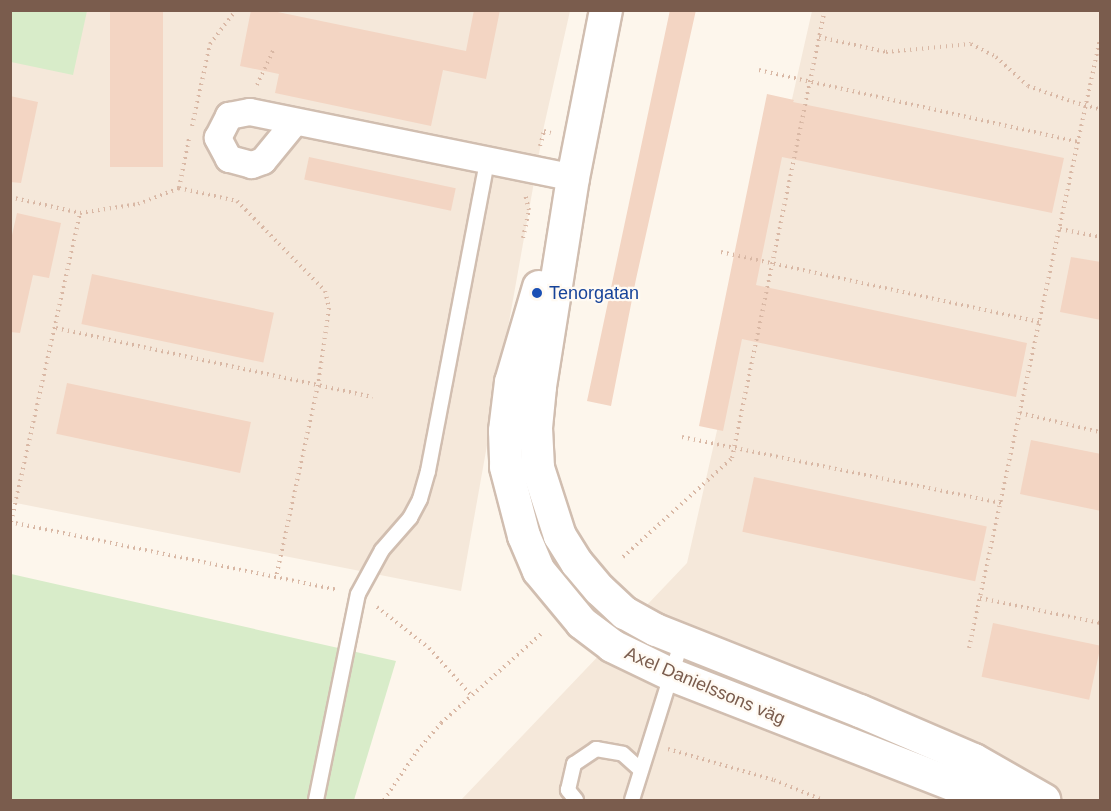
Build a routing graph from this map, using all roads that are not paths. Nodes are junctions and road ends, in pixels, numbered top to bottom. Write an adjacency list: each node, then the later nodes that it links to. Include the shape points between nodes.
1 (606, 10): 4 (street, Axel Danielssons väg)
2 (296, 122): 2 (street, via 250,112 230,116 218,138 229,159 252,165 262,161); 3 (street)
3 (485, 171): 4 (street); 8 (lane, via 420,499 410,518 382,550 358,594)
4 (573, 178): 5 (street, Axel Danielssons väg, via 540,387 538,468 560,536 577,563 625,613); 6 (street, Axel Danielssons väg, via 511,382 504,431 506,466 524,536 539,571 559,597 582,623 612,646)
5 (682, 640): 6 (lane); 12 (street, Axel Danielssons väg, via 974,760)
6 (672, 675): 7 (lane); 11 (street, Axel Danielssons väg, via 960,787)
7 (641, 770): 9 (lane, via 623,754 596,749 574,764 568,790); 10 (lane)
8 (316, 801)
9 (576, 801)
10 (632, 801)
11 (1011, 801)
12 (1044, 801)

